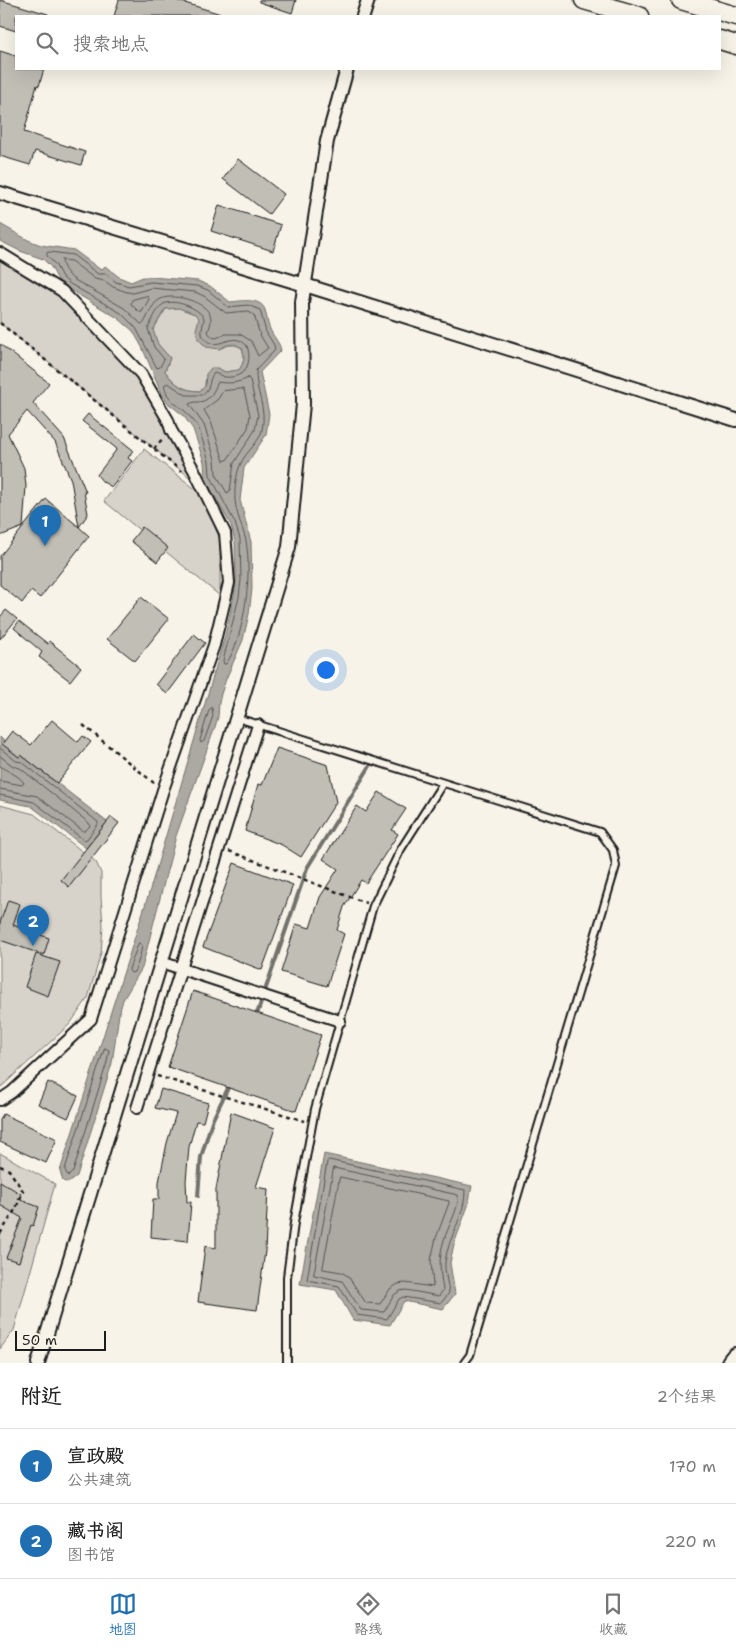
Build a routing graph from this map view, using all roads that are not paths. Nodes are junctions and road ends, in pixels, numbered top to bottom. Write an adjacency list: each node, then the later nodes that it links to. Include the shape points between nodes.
1 (368, 0): 4 (street)
2 (584, 0): 5 (main road)
3 (682, 0): 6 (main road)
4 (362, 15)
5 (636, 15)
6 (736, 16)
7 (721, 40): 8 (main road)
8 (736, 45)
9 (347, 70): 12 (street, via 327,141)
10 (0, 193): 12 (street)
11 (0, 253): 20 (street, via 62,292 141,374 226,533 229,583 214,645 163,790 91,1019)
12 (305, 285): 13 (street); 14 (street, via 302,302 303,404 289,547)
13 (736, 420)
14 (237, 718): 15 (lane); 17 (street)
15 (258, 725): 16 (lane); 18 (street)
16 (443, 783): 19 (lane, via 401,849 373,906); 25 (lane, via 600,832 613,850 616,866 470,1355)
17 (162, 962): 18 (street); 23 (street)
18 (180, 969): 19 (street); 21 (street)
19 (340, 1021): 24 (lane, via 313,1123 294,1223 287,1277)
20 (0, 1100)
21 (137, 1108)
22 (736, 1358): 26 (main road)
23 (38, 1363)
24 (287, 1363)
25 (464, 1363)
26 (732, 1363)

